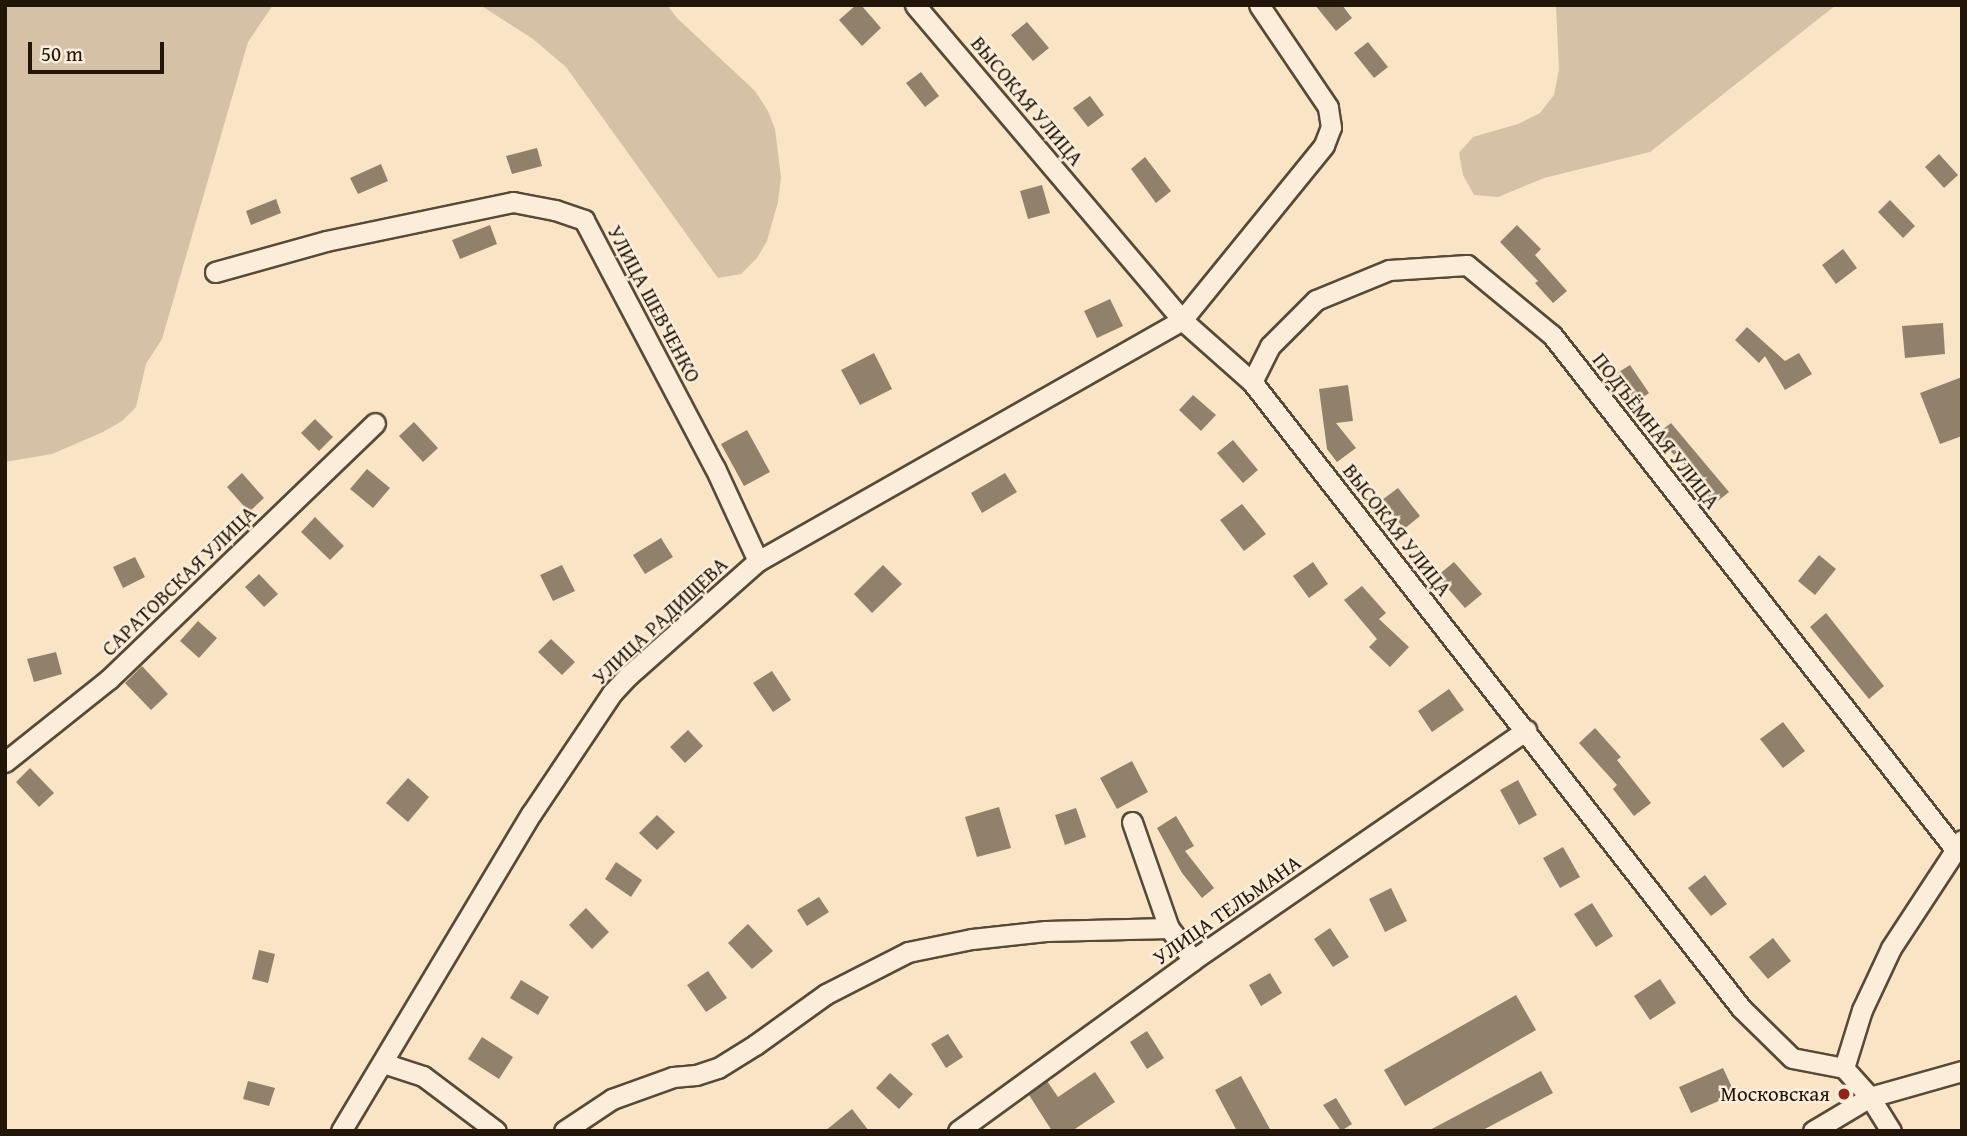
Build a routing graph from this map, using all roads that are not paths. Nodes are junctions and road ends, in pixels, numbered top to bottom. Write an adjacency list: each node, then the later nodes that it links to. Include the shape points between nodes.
1 (915, 5): 4 (street, ВЫСОКАЯ УЛИЦА)
2 (1259, 5): 4 (street, via 1328,107 1331,127 1324,145)
3 (215, 272): 7 (street, УЛИЦА ШЕВЧЕНКО, via 326,241 513,202 555,209 584,220 715,468)
4 (1182, 320): 5 (street, ВЫСОКАЯ УЛИЦА); 7 (street, УЛИЦА РАДИЩЕВА)
5 (1252, 382): 8 (street, ВЫСОКАЯ УЛИЦА); 11 (street, ПОДЪЁМНАЯ УЛИЦА, via 1270,346 1316,300 1388,270 1466,265 1552,335)
6 (375, 423): 9 (street, САРАТОВСКАЯ УЛИЦА, via 109,679)
7 (758, 561): 14 (street, УЛИЦА РАДИЩЕВА, via 611,693 531,814)
8 (1526, 730): 13 (street, УЛИЦА ТЕЛЬМАНА); 15 (street, ВЫСОКАЯ УЛИЦА, via 1741,1008 1792,1058)
9 (5, 762)
10 (1132, 822): 12 (street)
11 (1958, 844): 15 (street, via 1891,948 1862,1010)
12 (1168, 928): 13 (street); 20 (street, via 1046,930 908,953 826,994 718,1068 673,1077 612,1099)
13 (1194, 960): 21 (street, УЛИЦА ТЕЛЬМАНА)
14 (383, 1063): 18 (street, УЛИЦА РАДИЩЕВА); 19 (street, via 423,1076)
15 (1844, 1068): 17 (street)
16 (1962, 1071): 17 (street)
17 (1870, 1097): 22 (street); 23 (street)
18 (341, 1131)
19 (496, 1131)
20 (564, 1131)
21 (958, 1131)
22 (1813, 1131)
23 (1891, 1131)

